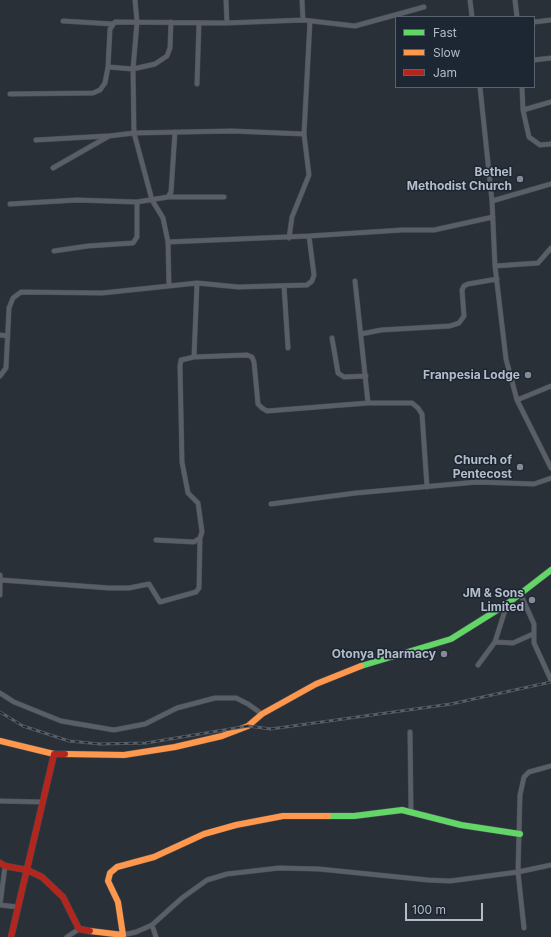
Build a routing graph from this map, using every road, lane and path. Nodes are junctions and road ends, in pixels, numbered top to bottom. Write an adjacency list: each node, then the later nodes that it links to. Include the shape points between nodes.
1 (135, 0): 13 (street)
2 (226, 0): 17 (street)
3 (302, 0): 9 (street)
4 (470, 0): 7 (street)
5 (515, 0): 8 (street)
6 (424, 7): 12 (street, via 355,26)
7 (472, 16)
8 (516, 16)
9 (303, 20): 12 (street); 17 (street)
10 (551, 20): 16 (street)
11 (63, 21): 18 (street)
12 (310, 21): 31 (street)
13 (137, 22): 14 (street); 18 (street); 22 (street)
14 (171, 22): 15 (street); 22 (street, via 170,48 167,56 155,64)
15 (199, 22): 17 (street); 23 (street)
16 (535, 22)
17 (227, 23)
18 (113, 24): 21 (street, via 110,29)
19 (551, 58): 20 (street)
20 (535, 60)
21 (108, 67): 22 (street); 26 (street, via 105,83 94,93)
22 (133, 69): 30 (street)
23 (197, 84)
24 (480, 88): 40 (street)
25 (522, 88): 28 (street)
26 (10, 94)
27 (551, 102): 28 (street)
28 (523, 110): 34 (street, via 529,137 540,145)
29 (174, 132): 30 (street); 31 (street, via 256,130); 37 (street, via 171,192)
30 (134, 133): 32 (street); 39 (street)
31 (304, 134): 45 (street, via 308,175 292,217)
32 (109, 136): 33 (street); 35 (street)
33 (36, 140)
34 (551, 144)
35 (53, 168)
36 (551, 184): 40 (street)
37 (168, 197): 38 (street); 39 (street)
38 (224, 197)
39 (152, 200): 41 (street); 46 (street, via 163,218)
40 (492, 201): 43 (street)
41 (137, 202): 42 (street, via 78,200); 48 (street, via 136,237 133,243)
42 (10, 204)
43 (493, 217): 44 (street, via 434,230); 49 (street)
44 (309, 236): 45 (street); 54 (street, via 314,275 312,281 307,284)
45 (290, 238): 46 (street)
46 (168, 242): 53 (street)
47 (551, 248): 49 (street, via 538,263)
48 (54, 251)
49 (495, 266): 50 (street)
50 (497, 279): 55 (street, via 464,286 464,316 459,323); 64 (street, via 506,359)
51 (355, 281): 55 (street)
52 (197, 283): 53 (street); 54 (street, via 238,287); 60 (street)
53 (169, 286): 57 (street, via 102,293 20,292 13,298 9,308)
54 (284, 286): 59 (street)
55 (361, 334): 62 (street)
56 (0, 335): 57 (street)
57 (8, 336): 61 (street, via 6,368)
58 (332, 338): 62 (street, via 338,373 344,377)
59 (288, 348)
60 (194, 357): 65 (street, via 252,357 258,404 267,411); 70 (street, via 182,360 180,366 182,462 188,493 198,504 202,532)
61 (0, 376)
62 (366, 376): 65 (street)
63 (551, 386): 64 (street)
64 (517, 400): 66 (street)
65 (368, 403): 68 (street, via 412,403 418,408 422,414)
66 (551, 468)
67 (551, 478): 68 (street, via 534,484 477,482)
68 (427, 487): 69 (street)
69 (271, 504)
70 (200, 538): 71 (street, via 194,542); 73 (street, via 200,588 196,592 160,602 148,584 129,588 109,588)
71 (156, 540)
72 (551, 570): 74 (main road)
73 (1, 578): 75 (street)
74 (520, 592): 76 (main road); 77 (street, via 534,624)
75 (0, 596)
76 (507, 604): 78 (street); 82 (main road, via 450,639 354,668 316,684)
77 (533, 634): 78 (street, via 513,642); 80 (street, via 534,644)
78 (495, 642): 79 (street)
79 (478, 665)
80 (551, 680)
81 (0, 693): 82 (street, via 14,702 61,721 114,730 145,724 177,708 215,698 236,698)
82 (262, 714): 85 (main road, via 248,726 222,736 175,747 124,755)
83 (410, 732): 89 (street)
84 (0, 740): 85 (main road)
85 (54, 754): 88 (main road)
86 (551, 766): 90 (street, via 529,772 524,777 520,795)
87 (0, 801): 88 (street)
88 (42, 802): 93 (main road)
89 (411, 811): 90 (main road, via 461,825); 100 (main road, via 354,816 274,818 236,825 204,834 154,857 117,867 110,873 108,881 118,902)
90 (520, 834): 94 (street)
91 (3, 865): 93 (main road); 95 (street)
92 (551, 865): 94 (street)
93 (27, 870): 96 (main road); 98 (main road, via 42,877 63,897)
94 (518, 872): 97 (street, via 450,881 319,869 279,868 227,874 201,884); 99 (street)
95 (0, 905): 96 (street)
96 (18, 907): 101 (main road)
97 (152, 925): 100 (street); 103 (street)
98 (79, 928): 100 (main road); 102 (street)
99 (524, 928)
100 (123, 935)
101 (11, 937)
102 (67, 937)
103 (156, 937)

